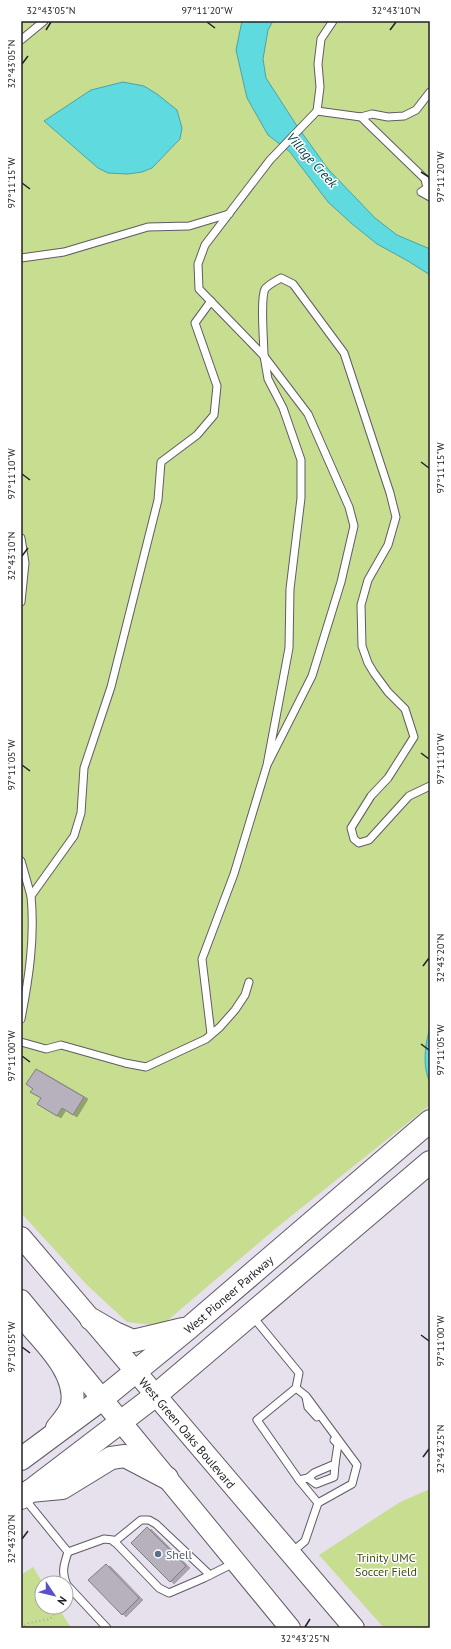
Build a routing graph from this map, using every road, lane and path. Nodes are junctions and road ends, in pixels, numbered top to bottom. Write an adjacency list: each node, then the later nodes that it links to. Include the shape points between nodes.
1 (44, 21): 3 (lane)
2 (333, 21): 5 (lane, via 321,40)
3 (21, 40)
4 (430, 92): 6 (lane, via 416,110 404,116)
5 (317, 110): 6 (lane); 9 (lane, via 270,160)
6 (361, 116): 7 (lane, via 425,179)
7 (428, 188): 8 (lane, via 421,192)
8 (430, 197)
9 (229, 214): 10 (lane, via 188,226 148,227 64,252); 11 (lane, via 205,245 198,264 199,289)
10 (21, 258)
11 (210, 301): 12 (lane); 18 (lane, via 195,323 217,386 214,415 197,435 161,462 158,500 111,687 84,768 81,813 74,836)
12 (264, 356): 15 (lane, via 268,379 283,408 301,460 301,498 290,589 289,648); 15 (lane, via 308,414 349,507 354,526 341,582 312,676); 16 (lane, via 265,290 281,278 293,284 344,352 396,517 388,545 368,580 361,605 362,646 374,673 404,709 414,737 351,828 354,839 359,843 369,840 409,796)
13 (21, 538): 14 (lane, via 25,564)
14 (21, 602)
15 (267, 765): 21 (lane, via 234,874 202,958)
16 (430, 786)
17 (21, 861): 18 (lane)
18 (31, 896): 20 (lane, via 33,917 29,974)
19 (249, 982): 21 (lane, via 245,995 235,1010)
20 (21, 1019)
21 (211, 1034): 22 (lane, via 206,1039 146,1067 61,1045 46,1049)
22 (21, 1042)
23 (426, 1125): 30 (main road, West Pioneer Parkway)
24 (430, 1162): 27 (main road)
25 (21, 1237): 29 (main road, West Green Oaks Boulevard)
26 (21, 1300): 35 (main road)
27 (251, 1314): 32 (lane, via 299,1373); 33 (main road)
28 (21, 1315): 37 (main road, via 64,1367 72,1385 72,1406 63,1421)
29 (91, 1319): 30 (main road, via 114,1334 133,1341); 31 (main road, West Green Oaks Boulevard)
30 (190, 1327): 31 (main road, West Pioneer Parkway)
31 (136, 1371): 33 (main road, West Green Oaks Boulevard); 35 (main road, West Pioneer Parkway)
32 (296, 1388): 34 (lane); 42 (lane, via 257,1420)
33 (156, 1395): 36 (main road); 47 (main road, West Green Oaks Boulevard)
34 (306, 1396): 39 (lane, via 308,1407 338,1444); 44 (lane, via 356,1465 352,1484)
35 (102, 1399): 36 (main road); 37 (main road, West Pioneer Parkway)
36 (122, 1422): 40 (main road); 43 (main road)
37 (44, 1442): 38 (main road, West Pioneer Parkway)
38 (21, 1459)
39 (335, 1464): 41 (lane); 41 (lane, via 334,1477 316,1484)
40 (167, 1478): 43 (main road, via 125,1456 111,1458 62,1488); 48 (main road)
41 (308, 1478): 42 (lane)
42 (299, 1480): 44 (lane)
43 (25, 1495): 46 (lane)
44 (318, 1503): 47 (lane, via 305,1541)
45 (114, 1542): 46 (lane, via 104,1539); 49 (lane, via 159,1588 169,1593); 49 (lane, via 141,1520 149,1520)
46 (68, 1552): 52 (lane, via 63,1578)
47 (291, 1553): 54 (main road, West Green Oaks Boulevard)
48 (236, 1562): 49 (lane); 53 (main road)
49 (210, 1575)
50 (53, 1615): 51 (path, via 50,1619 29,1622)
51 (21, 1628)
52 (107, 1628)
53 (290, 1628)
54 (354, 1628)

